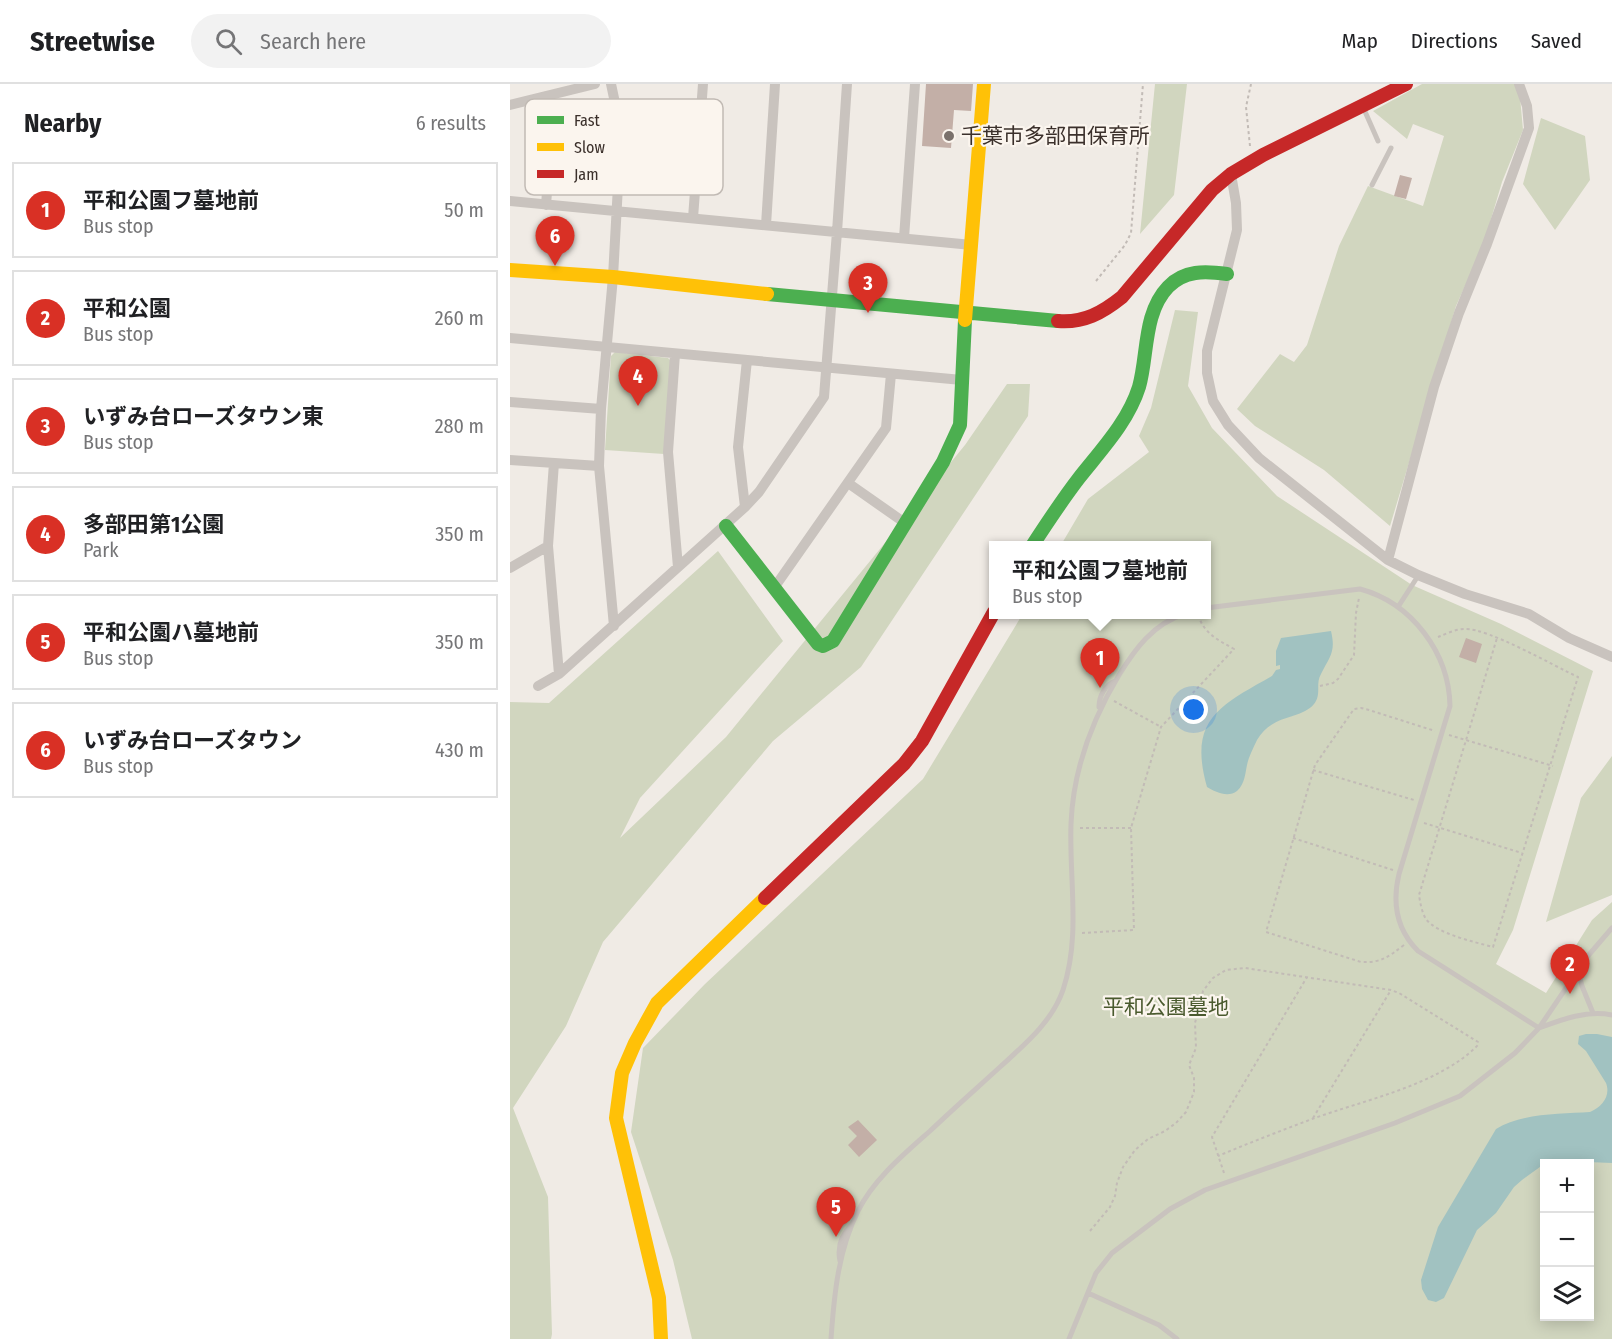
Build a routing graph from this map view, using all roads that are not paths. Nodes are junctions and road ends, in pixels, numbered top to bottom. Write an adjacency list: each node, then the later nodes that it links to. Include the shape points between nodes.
1 (596, 84): 10 (street)
2 (611, 84): 13 (street)
3 (703, 84): 14 (street)
4 (775, 84): 29 (street)
5 (847, 84): 30 (street)
6 (915, 84): 31 (street)
7 (984, 84): 32 (street)
8 (1406, 84): 17 (street)
9 (1519, 84): 56 (street, via 1529,128 1438,377)
10 (546, 96): 11 (street); 12 (street)
11 (534, 99)
12 (547, 99)
13 (614, 99)
14 (702, 99)
15 (525, 101): 16 (street)
16 (510, 105)
17 (1362, 105): 18 (lane); 20 (street)
18 (1378, 141)
19 (1391, 148): 21 (lane)
20 (1232, 174): 34 (street, via 1237,230); 37 (street, via 1212,190 1107,310 1073,322)
21 (1372, 185)
22 (547, 195): 26 (street)
23 (618, 195): 27 (street)
24 (695, 195): 28 (street)
25 (510, 201): 26 (street)
26 (546, 205): 27 (street)
27 (617, 211): 28 (street); 35 (street)
28 (693, 218): 29 (street)
29 (766, 225): 30 (street)
30 (837, 232): 31 (street); 36 (street)
31 (904, 238): 32 (street)
32 (972, 245): 37 (street)
33 (510, 270): 35 (street)
34 (1227, 274): 54 (street, via 1206,271 1184,275 1158,300 1139,387 1127,416); 56 (street, via 1207,351 1213,400 1228,425 1259,458)
35 (613, 278): 36 (street); 39 (street)
36 (831, 302): 37 (street); 42 (street)
37 (965, 314): 44 (street)
38 (510, 338): 39 (street)
39 (605, 347): 40 (street); 46 (street)
40 (675, 354): 41 (street); 57 (street, via 668,452)
41 (747, 360): 42 (street); 51 (street, via 738,447)
42 (826, 368): 43 (street); 51 (street, via 824,397)
43 (891, 374): 44 (street); 50 (street, via 886,428)
44 (962, 380): 52 (street, via 960,425)
45 (510, 402): 46 (street)
46 (601, 409): 49 (street)
47 (510, 460): 48 (street)
48 (554, 463): 49 (street); 55 (street)
49 (599, 466): 65 (street)
50 (848, 483): 52 (street); 60 (street)
51 (745, 507): 53 (street)
52 (906, 523): 60 (street, via 828,645 818,644)
53 (726, 526): 57 (street); 60 (street)
54 (1035, 541)
55 (548, 546): 58 (street); 67 (street)
56 (1388, 560): 59 (street)
57 (678, 567): 65 (street)
58 (510, 568)
59 (1418, 575): 62 (lane); 66 (street, via 1529,614)
60 (774, 588)
61 (1211, 607): 62 (lane, via 1360,589)
62 (1398, 607): 75 (lane, via 1430,640 1450,689 1450,706 1395,889 1400,926 1418,951)
63 (989, 619): 77 (street, via 922,741 904,764 657,1003 635,1042 622,1073 616,1118 659,1298)
64 (1177, 619): 68 (lane, via 1138,645)
65 (614, 626): 67 (street)
66 (1612, 657)
67 (559, 674): 69 (street)
68 (1116, 680): 70 (lane); 70 (lane, via 1109,683 1099,698)
69 (538, 686)
70 (1099, 709): 78 (lane, via 1085,745 1074,797 1074,933 1062,994 1039,1030 897,1160 867,1196 845,1230 838,1252)
71 (1612, 928): 72 (lane)
72 (1578, 970): 73 (lane); 75 (lane)
73 (1593, 1013): 74 (lane); 75 (lane)
74 (1612, 1015)
75 (1539, 1028): 76 (lane, via 1515,1053 1460,1096 1188,1198 1112,1253 1096,1273)
76 (1088, 1293): 79 (lane); 80 (lane, via 1159,1325)
77 (661, 1339)
78 (831, 1339)
79 (1069, 1339)
80 (1177, 1339)

